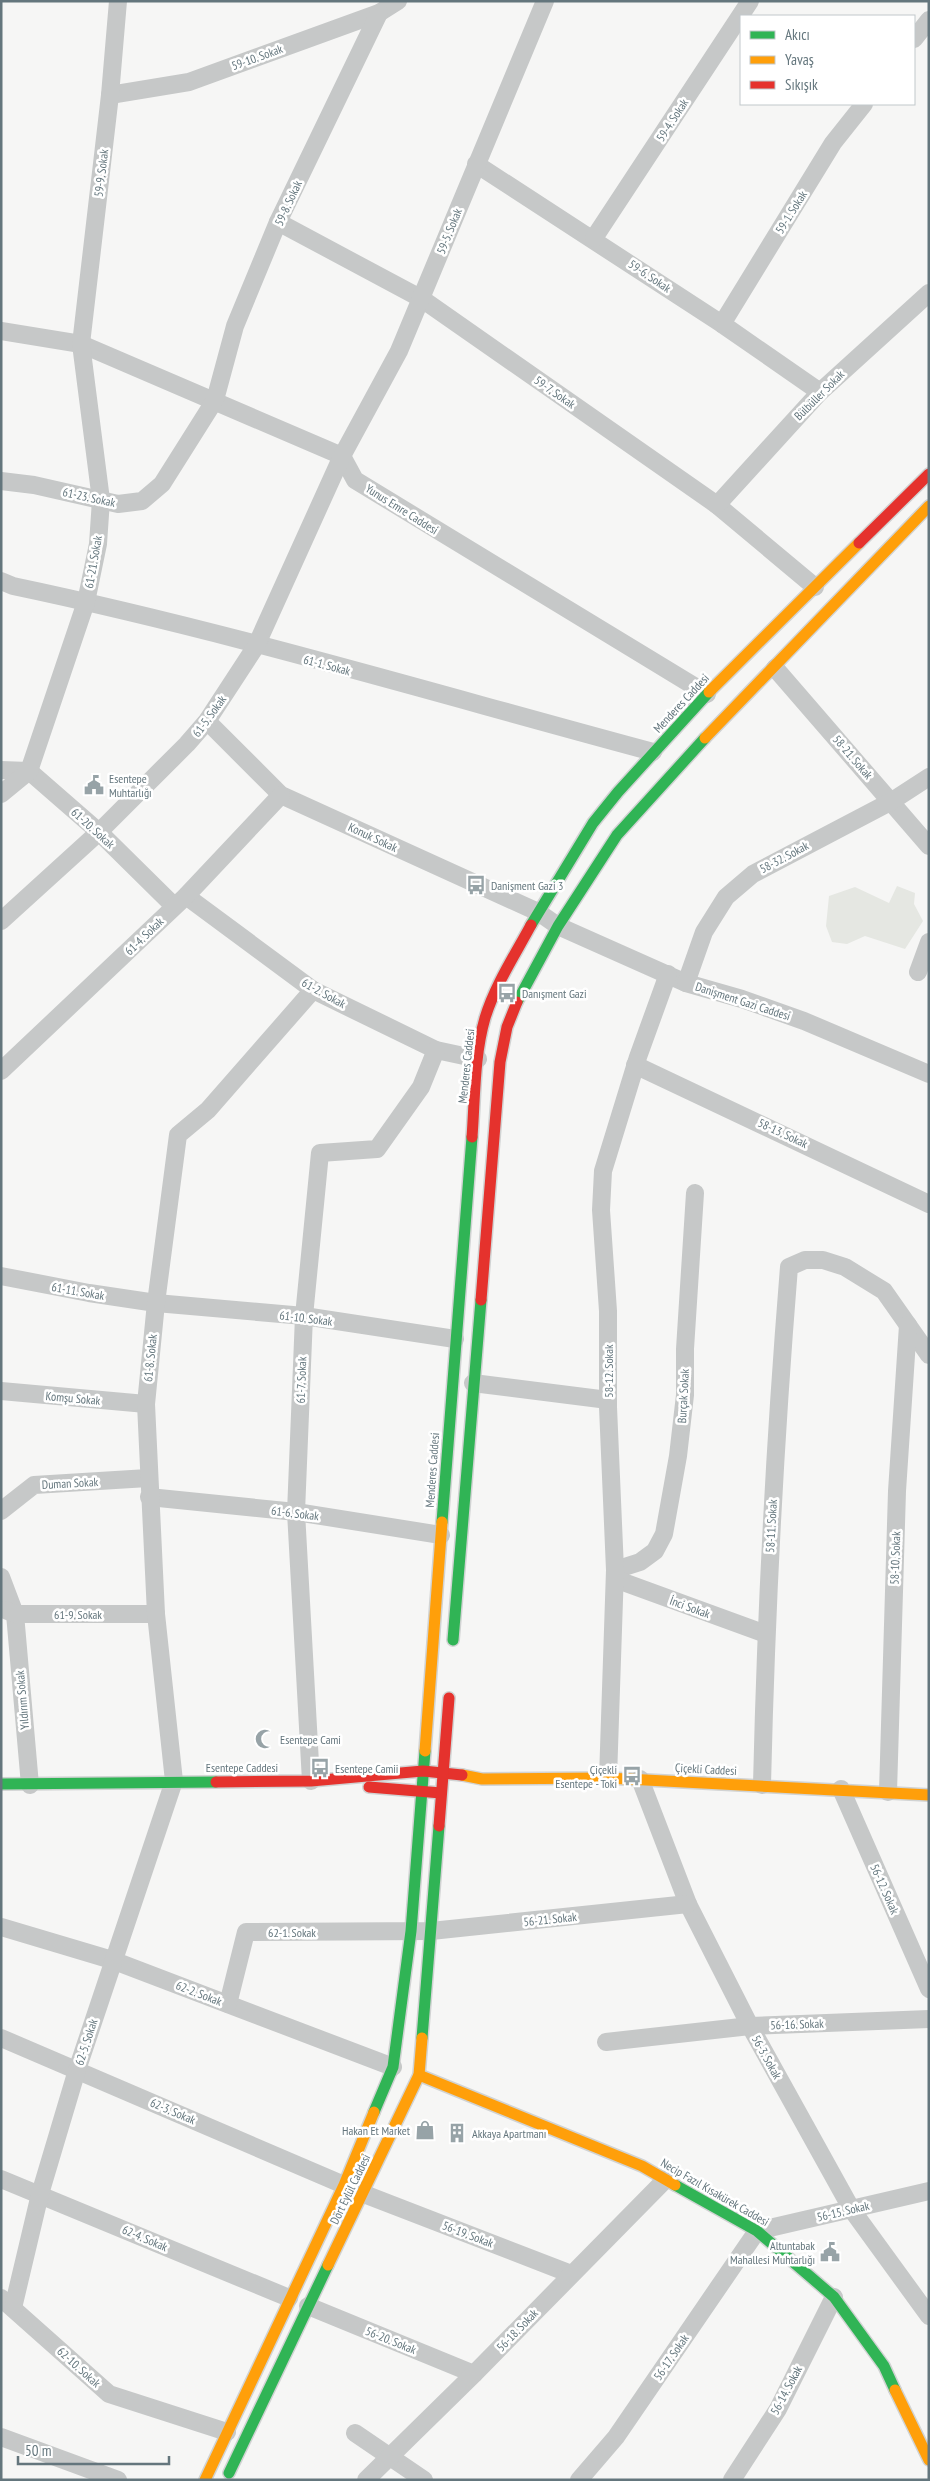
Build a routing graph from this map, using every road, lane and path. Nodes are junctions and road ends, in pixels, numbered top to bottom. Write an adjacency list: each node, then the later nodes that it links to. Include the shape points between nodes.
1 (118, 1): 10 (street, 59-9. Sokak)
2 (398, 1): 5 (street, 59-10. Sokak)
3 (545, 1): 12 (street, 59-5. Sokak)
4 (750, 1): 6 (street, 59-4. Sokak)
5 (379, 13): 10 (street, 59-10. Sokak, via 189,82); 13 (street, 59-8. Sokak)
6 (741, 15)
7 (740, 16): 14 (street, 59-4. Sokak)
8 (929, 20): 9 (street)
9 (915, 38)
10 (110, 95): 19 (street, 59-9. Sokak)
11 (863, 105): 17 (street, 59-1. Sokak, via 834,143)
12 (476, 164): 14 (street, 59-6. Sokak); 16 (street, 59-5. Sokak)
13 (278, 222): 16 (street, 59-7. Sokak); 21 (street, 59-8. Sokak, via 235,326)
14 (594, 238): 17 (street, 59-6. Sokak)
15 (929, 293): 20 (street, Bülbüller Sokak)
16 (422, 300): 22 (street, 59-5. Sokak, via 399,351); 26 (street, 59-7. Sokak)
17 (722, 324): 20 (street, 59-6. Sokak)
18 (1, 331): 19 (street)
19 (81, 344): 21 (street); 25 (street, 61-21. Sokak)
20 (820, 392): 26 (street, Bülbüller Sokak)
21 (215, 400): 22 (street); 25 (street, 61-23. Sokak, via 162,484 142,501 118,504)
22 (342, 456): 31 (street, 61-5. Sokak); 33 (street, Yunus Emre Caddesi, via 355,480)
23 (929, 474): 29 (main road, Menderes Caddesi)
24 (1, 481): 25 (street, 61-23. Sokak, via 34,484)
25 (101, 500): 30 (street, 61-21. Sokak, via 98,544)
26 (717, 505): 29 (street, 59-7. Sokak)
27 (929, 506): 32 (main road)
28 (1, 581): 30 (street, 61-1. Sokak)
29 (815, 587): 33 (main road, Menderes Caddesi)
30 (86, 602): 31 (street, 61-1. Sokak); 37 (street, 61-21. Sokak)
31 (256, 646): 34 (street, 61-5. Sokak); 35 (street, 61-1. Sokak)
32 (775, 668): 41 (street, 58-21. Sokak); 47 (main road, via 616,835)
33 (707, 694): 35 (main road, Menderes Caddesi)
34 (207, 721): 40 (street, Konuk Sokak); 42 (street, 61-5. Sokak)
35 (653, 752): 45 (main road, Menderes Caddesi, via 593,823)
36 (1, 770): 37 (street)
37 (29, 771): 39 (street); 42 (street, 61-20. Sokak)
38 (929, 777): 41 (street, 58-32. Sokak)
39 (1, 794)
40 (281, 795): 44 (street, 61-4. Sokak); 45 (street, Konuk Sokak)
41 (892, 801): 43 (street, 58-21. Sokak); 51 (street, 58-32. Sokak, via 753,874 726,897 704,932)
42 (99, 832): 44 (street, 61-20. Sokak); 46 (street, 61-5. Sokak)
43 (929, 846)
44 (180, 901): 52 (street, 61-2. Sokak); 56 (street, 61-4. Sokak)
45 (538, 912): 47 (street, Konuk Sokak); 54 (main road, Menderes Caddesi, via 496,992 485,1019)
46 (1, 921)
47 (558, 926): 50 (street, Danişment Gazi Caddesi); 66 (main road, via 516,1003 500,1062)
48 (929, 942): 49 (street)
49 (918, 972)
50 (668, 974): 51 (street, Danişment Gazi Caddesi); 55 (street, 58-12. Sokak)
51 (686, 983): 57 (street, Danişment Gazi Caddesi, via 804,1021)
52 (313, 990): 53 (street, 61-2. Sokak); 61 (street, 61-8. Sokak, via 208,1110 178,1135)
53 (436, 1050): 54 (street, 61-2. Sokak); 62 (street, 61-7. Sokak, via 421,1087 377,1149 320,1153)
54 (478, 1059): 64 (main road, Menderes Caddesi)
55 (635, 1066): 59 (street, 58-13. Sokak); 68 (street, 58-12. Sokak, via 603,1171 601,1210 608,1311)
56 (1, 1071)
57 (929, 1074)
58 (695, 1193): 75 (street, Burçak Sokak, via 685,1395 664,1534 655,1551)
59 (929, 1204)
60 (1, 1276): 61 (street, 61-11. Sokak, via 89,1294)
61 (156, 1302): 62 (street, 61-10. Sokak); 69 (street, 61-8. Sokak)
62 (304, 1316): 64 (street, 61-10. Sokak); 73 (street, 61-7. Sokak)
63 (908, 1325): 65 (street); 79 (street, 58-11. Sokak, via 884,1292 845,1267 823,1260 805,1260 789,1267); 95 (street, 58-10. Sokak, via 897,1491)
64 (455, 1339): 74 (main road, Menderes Caddesi)
65 (929, 1354)
66 (473, 1383): 68 (street); 80 (main road)
67 (1, 1391): 69 (street, Komşu Sokak)
68 (608, 1400): 75 (street, 58-12. Sokak)
69 (146, 1404): 70 (street, 61-8. Sokak)
70 (148, 1478): 71 (street, 61-8. Sokak); 72 (street, Duman Sokak, via 34,1485)
71 (149, 1497): 73 (street, 61-6. Sokak); 78 (street, 61-8. Sokak)
72 (1, 1511)
73 (296, 1512): 74 (street, 61-6. Sokak); 88 (street, 61-7. Sokak)
74 (440, 1535): 82 (main road, Menderes Caddesi, via 432,1690)
75 (615, 1575): 79 (street, İnci Sokak); 84 (street, 58-12. Sokak)
76 (1, 1578): 77 (street)
77 (8, 1612): 78 (street, 61-9. Sokak); 90 (street, Yıldırım Sokak)
78 (156, 1614): 87 (street, 61-8. Sokak)
79 (766, 1634): 91 (street, 58-11. Sokak)
80 (452, 1652)
81 (449, 1690): 83 (main road)
82 (423, 1771): 83 (main road, Esentepe Caddesi); 88 (main road, Esentepe Caddesi); 94 (main road, Menderes Caddesi)
83 (444, 1772): 85 (main road, Esentepe Caddesi); 93 (main road, Dört Eylül Caddesi)
84 (608, 1778): 85 (main road, Çiçekli Caddesi); 86 (main road, Çiçekli Caddesi)
85 (482, 1779): 93 (main road)
86 (640, 1779): 91 (main road, Çiçekli Caddesi); 97 (street, 56-3. Sokak)
87 (174, 1781): 88 (main road, Esentepe Caddesi); 90 (main road, Esentepe Caddesi); 101 (street, 62-5. Sokak)
88 (311, 1781): 94 (main road)
89 (1, 1784): 90 (main road, Esentepe Caddesi)
90 (30, 1785)
91 (762, 1785): 92 (main road, Çiçekli Caddesi)
92 (841, 1789): 95 (main road, Çiçekli Caddesi); 102 (street, 56-12. Sokak)
93 (450, 1791): 94 (main road); 100 (main road, Dört Eylül Caddesi)
94 (422, 1792): 99 (main road, Dört Eylül Caddesi)
95 (888, 1792): 96 (main road, Çiçekli Caddesi)
96 (929, 1795)
97 (688, 1904): 100 (street, 56-21. Sokak); 105 (street, 56-3. Sokak)
98 (1, 1927): 101 (street, 62-2. Sokak)
99 (411, 1931): 100 (street, 56-21. Sokak); 103 (street, 62-1. Sokak, via 246,1932); 108 (main road, Dört Eylül Caddesi)
100 (432, 1931): 110 (main road, Dört Eylül Caddesi)
101 (112, 1960): 103 (street, 62-2. Sokak); 109 (street, 62-5. Sokak)
102 (929, 1989)
103 (228, 2004): 108 (street, 62-2. Sokak)
104 (929, 2019): 105 (street, 56-16. Sokak)
105 (750, 2026): 107 (street, 56-16. Sokak); 117 (street, 56-3. Sokak)
106 (1, 2038): 109 (street, 62-3. Sokak)
107 (606, 2042)
108 (393, 2067): 113 (main road, Dört Eylül Caddesi)
109 (77, 2070): 113 (street, 62-3. Sokak); 115 (street, 62-5. Sokak)
110 (419, 2074): 112 (main road, Necip Fazıl Kısakürek Caddesi, via 642,2166); 116 (main road, Dört Eylül Caddesi)
111 (1, 2179): 115 (street, 62-4. Sokak)
112 (666, 2179): 118 (main road, Necip Fazıl Kısakürek Caddesi); 119 (street, 56-18. Sokak)
113 (344, 2185): 121 (main road, Dört Eylül Caddesi)
114 (929, 2192): 117 (street, 56-15. Sokak)
115 (40, 2194): 121 (street, 62-4. Sokak); 122 (street, 62-5. Sokak)
116 (364, 2194): 119 (street, 56-19. Sokak); 123 (main road, Dört Eylül Caddesi)
117 (852, 2210): 118 (street, 56-15. Sokak); 124 (street, 56-3. Sokak)
118 (757, 2231): 120 (main road, Necip Fazıl Kısakürek Caddesi); 136 (street, 56-17. Sokak, via 616,2437)
119 (571, 2274): 125 (street, 56-18. Sokak)
120 (834, 2297): 130 (main road, Necip Fazıl Kısakürek Caddesi, via 884,2366); 137 (street, 56-14. Sokak, via 778,2409)
121 (289, 2298): 126 (main road, Dört Eylül Caddesi)
122 (7, 2303): 126 (street, 62-10. Sokak, via 109,2394)
123 (308, 2306): 125 (street, 56-20. Sokak); 133 (main road, Dört Eylül Caddesi)
124 (929, 2316)
125 (474, 2374): 129 (street, 56-18. Sokak)
126 (227, 2432): 132 (main road, Dört Eylül Caddesi)
127 (355, 2433): 129 (street)
128 (1, 2437): 131 (street)
129 (390, 2455): 134 (street, 56-18. Sokak); 135 (street)
130 (929, 2460)
131 (118, 2480)
132 (205, 2480)
133 (226, 2480)
134 (366, 2480)
135 (424, 2480)
136 (579, 2480)
137 (732, 2480)

